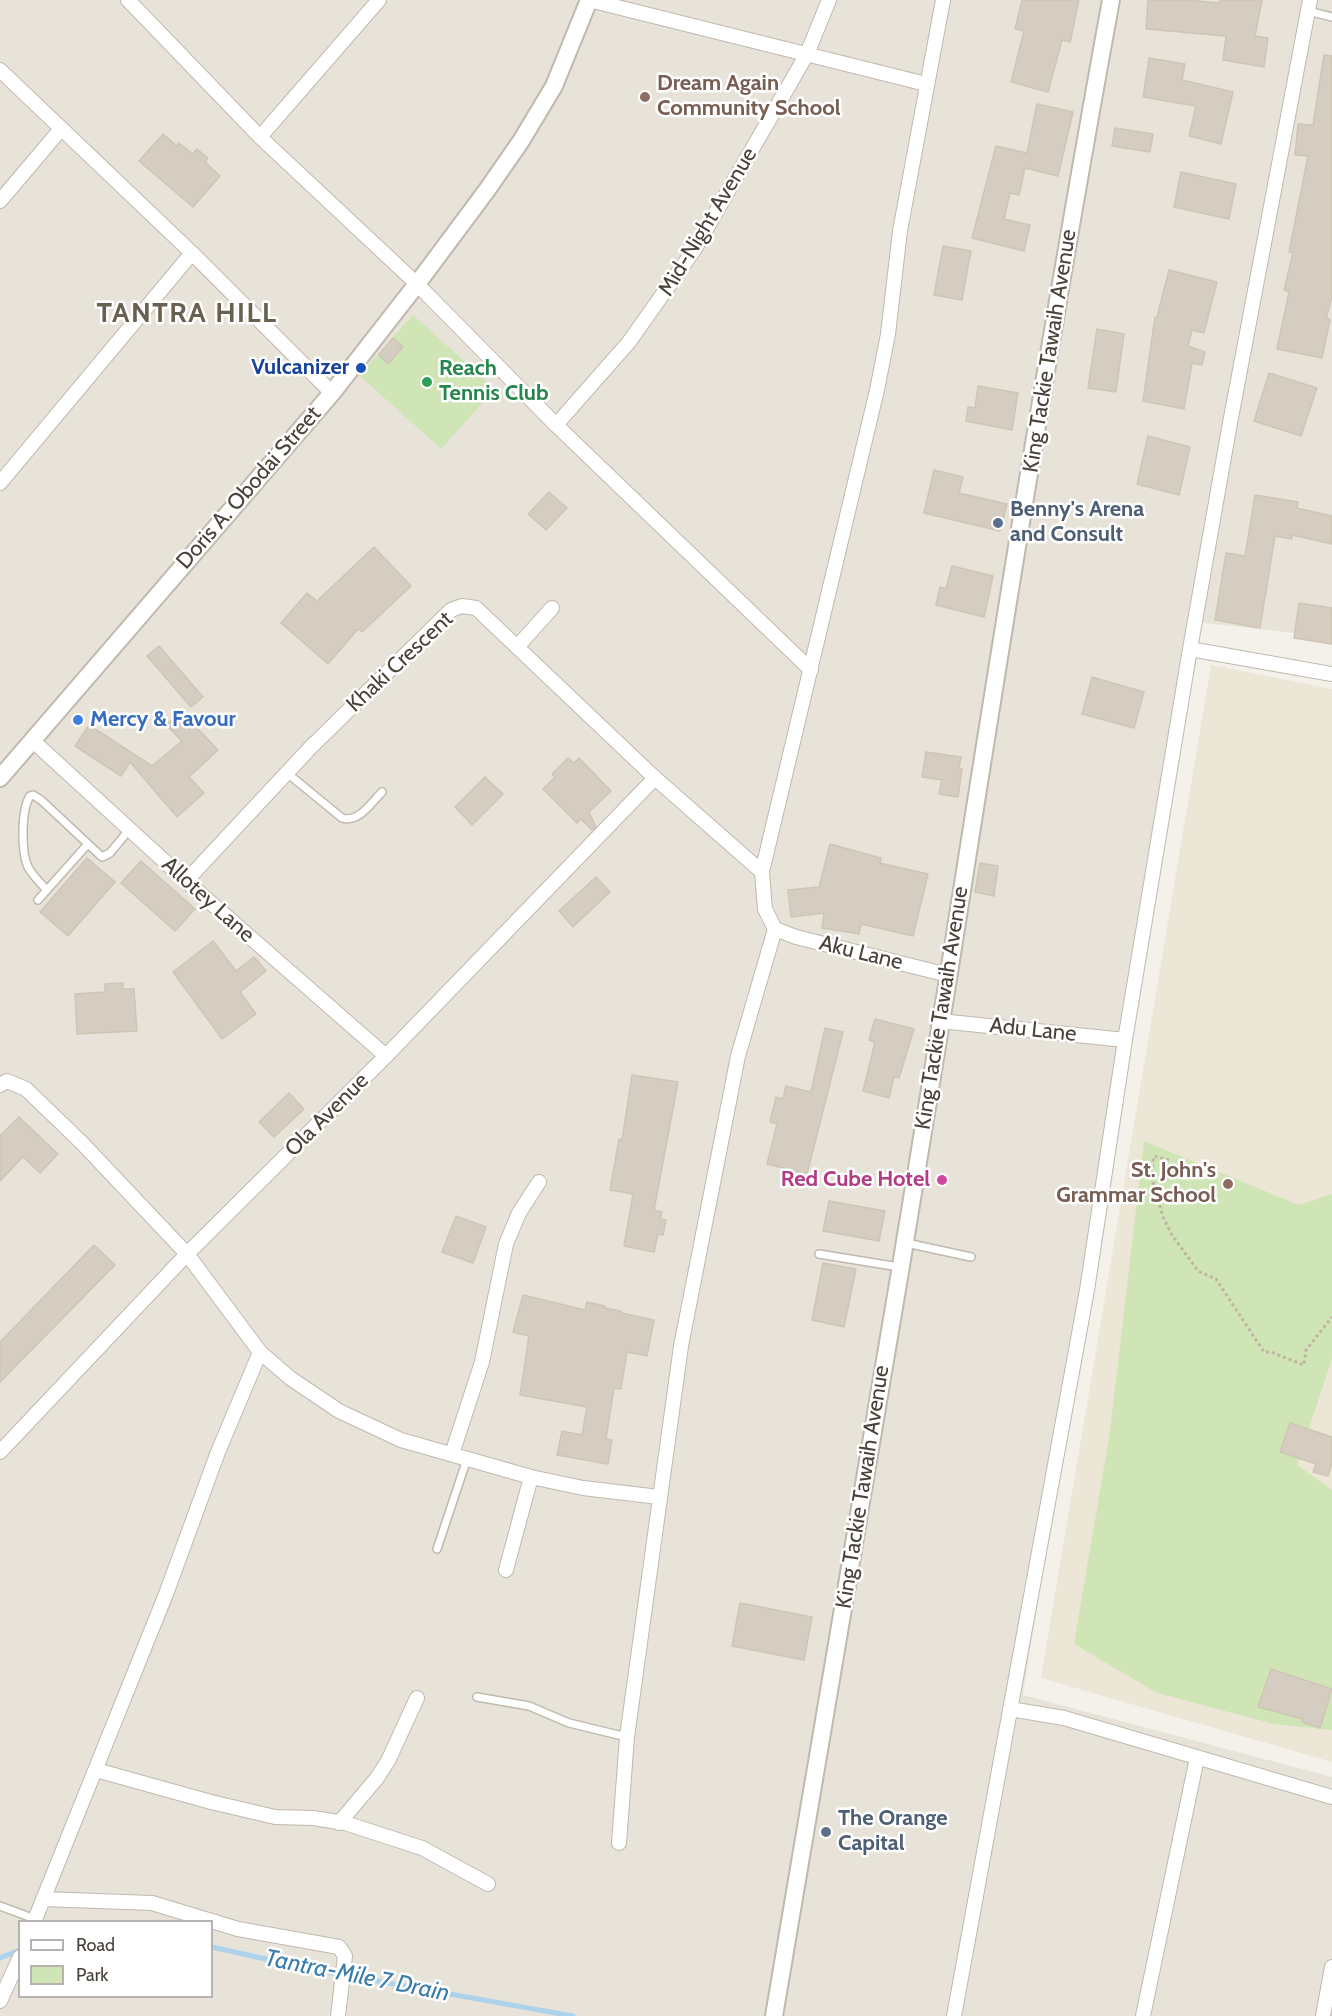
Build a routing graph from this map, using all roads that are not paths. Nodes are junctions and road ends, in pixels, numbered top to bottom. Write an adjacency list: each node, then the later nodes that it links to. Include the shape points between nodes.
1 (128, 0): 13 (street)
2 (379, 0): 13 (street)
3 (589, 0): 9 (street); 16 (street, Doris A. Obodai Street, via 554,86 521,141)
4 (830, 0): 9 (street, Mid-Night Avenue)
5 (943, 0): 11 (street)
6 (1111, 0): 37 (street, King Tackie Tawaih Avenue, via 1062,267)
7 (1309, 6): 8 (lane); 22 (street)
8 (1332, 17)
9 (807, 54): 11 (street); 18 (street, Mid-Night Avenue, via 699,240 655,307)
10 (0, 70): 12 (street)
11 (926, 84): 23 (street, via 900,231 886,345)
12 (61, 129): 14 (street); 15 (street)
13 (260, 137): 16 (street)
14 (0, 201)
15 (192, 253): 17 (street); 19 (street)
16 (417, 284): 17 (street, Doris A. Obodai Street); 18 (street)
17 (332, 393): 25 (street, Doris A. Obodai Street)
18 (556, 425): 23 (street)
19 (0, 483)
20 (552, 608): 21 (street)
21 (517, 647): 26 (street, Khaki Crescent, via 476,608 462,606 451,610); 28 (street, Khaki Crescent)
22 (1190, 649): 24 (street); 39 (street)
23 (811, 670): 32 (street)
24 (1332, 674)
25 (33, 741): 27 (street, Doris A. Obodai Street); 30 (street, Allotey Lane)
26 (287, 773): 29 (lane, via 348,820 357,817); 33 (street, Khaki Crescent)
27 (0, 778)
28 (655, 778): 32 (street, Khaki Crescent); 40 (street, Ola Avenue)
29 (382, 792)
30 (129, 830): 31 (lane, via 102,857); 33 (street, Allotey Lane)
31 (87, 845): 34 (lane); 34 (lane, via 41,800 30,796 24,815 24,853 28,867)
32 (762, 872): 36 (street, via 765,909)
33 (186, 881): 40 (street, Allotey Lane)
34 (47, 890): 35 (lane)
35 (38, 900)
36 (775, 929): 37 (street, Aku Lane); 53 (street, via 738,1056 681,1346)
37 (948, 975): 38 (street, King Tackie Tawaih Avenue)
38 (940, 1021): 39 (street, Adu Lane); 43 (street, King Tackie Tawaih Avenue)
39 (1125, 1040): 58 (street, via 1088,1290)
40 (386, 1056): 44 (street, Ola Avenue)
41 (0, 1085): 44 (street, via 7,1081 26,1089)
42 (539, 1182): 50 (street, via 519,1213 506,1244 482,1362)
43 (903, 1242): 46 (lane); 47 (street, King Tackie Tawaih Avenue)
44 (187, 1254): 48 (street); 49 (street, Ola Avenue)
45 (819, 1254): 47 (lane)
46 (971, 1257)
47 (899, 1267): 75 (street, King Tackie Tawaih Avenue)
48 (260, 1352): 50 (street, via 339,1411 401,1440); 61 (street)
49 (0, 1452)
50 (452, 1454): 51 (street)
51 (467, 1459): 52 (street); 54 (lane)
52 (531, 1477): 53 (street); 55 (street)
53 (659, 1497): 59 (street)
54 (437, 1549)
55 (506, 1570)
56 (477, 1697): 59 (lane, via 529,1706 569,1723)
57 (417, 1698): 63 (street, via 382,1770)
58 (1010, 1709): 60 (street, via 1064,1718); 76 (street)
59 (627, 1737): 64 (street)
60 (1197, 1758): 62 (street); 77 (street)
61 (96, 1770): 63 (street, via 275,1817); 66 (street)
62 (1332, 1797)
63 (339, 1822): 65 (street, via 422,1848)
64 (619, 1843)
65 (488, 1884)
66 (43, 1899): 68 (street); 69 (street, via 152,1903)
67 (0, 1906): 68 (lane)
68 (34, 1920)
69 (208, 1920)
70 (213, 1921): 74 (street, via 339,1947 345,1956)
71 (18, 1961): 73 (street)
72 (1332, 1967): 78 (street)
73 (0, 2001)
74 (338, 2016)
75 (774, 2016)
76 (954, 2016)
77 (1143, 2016)
78 (1323, 2016)

